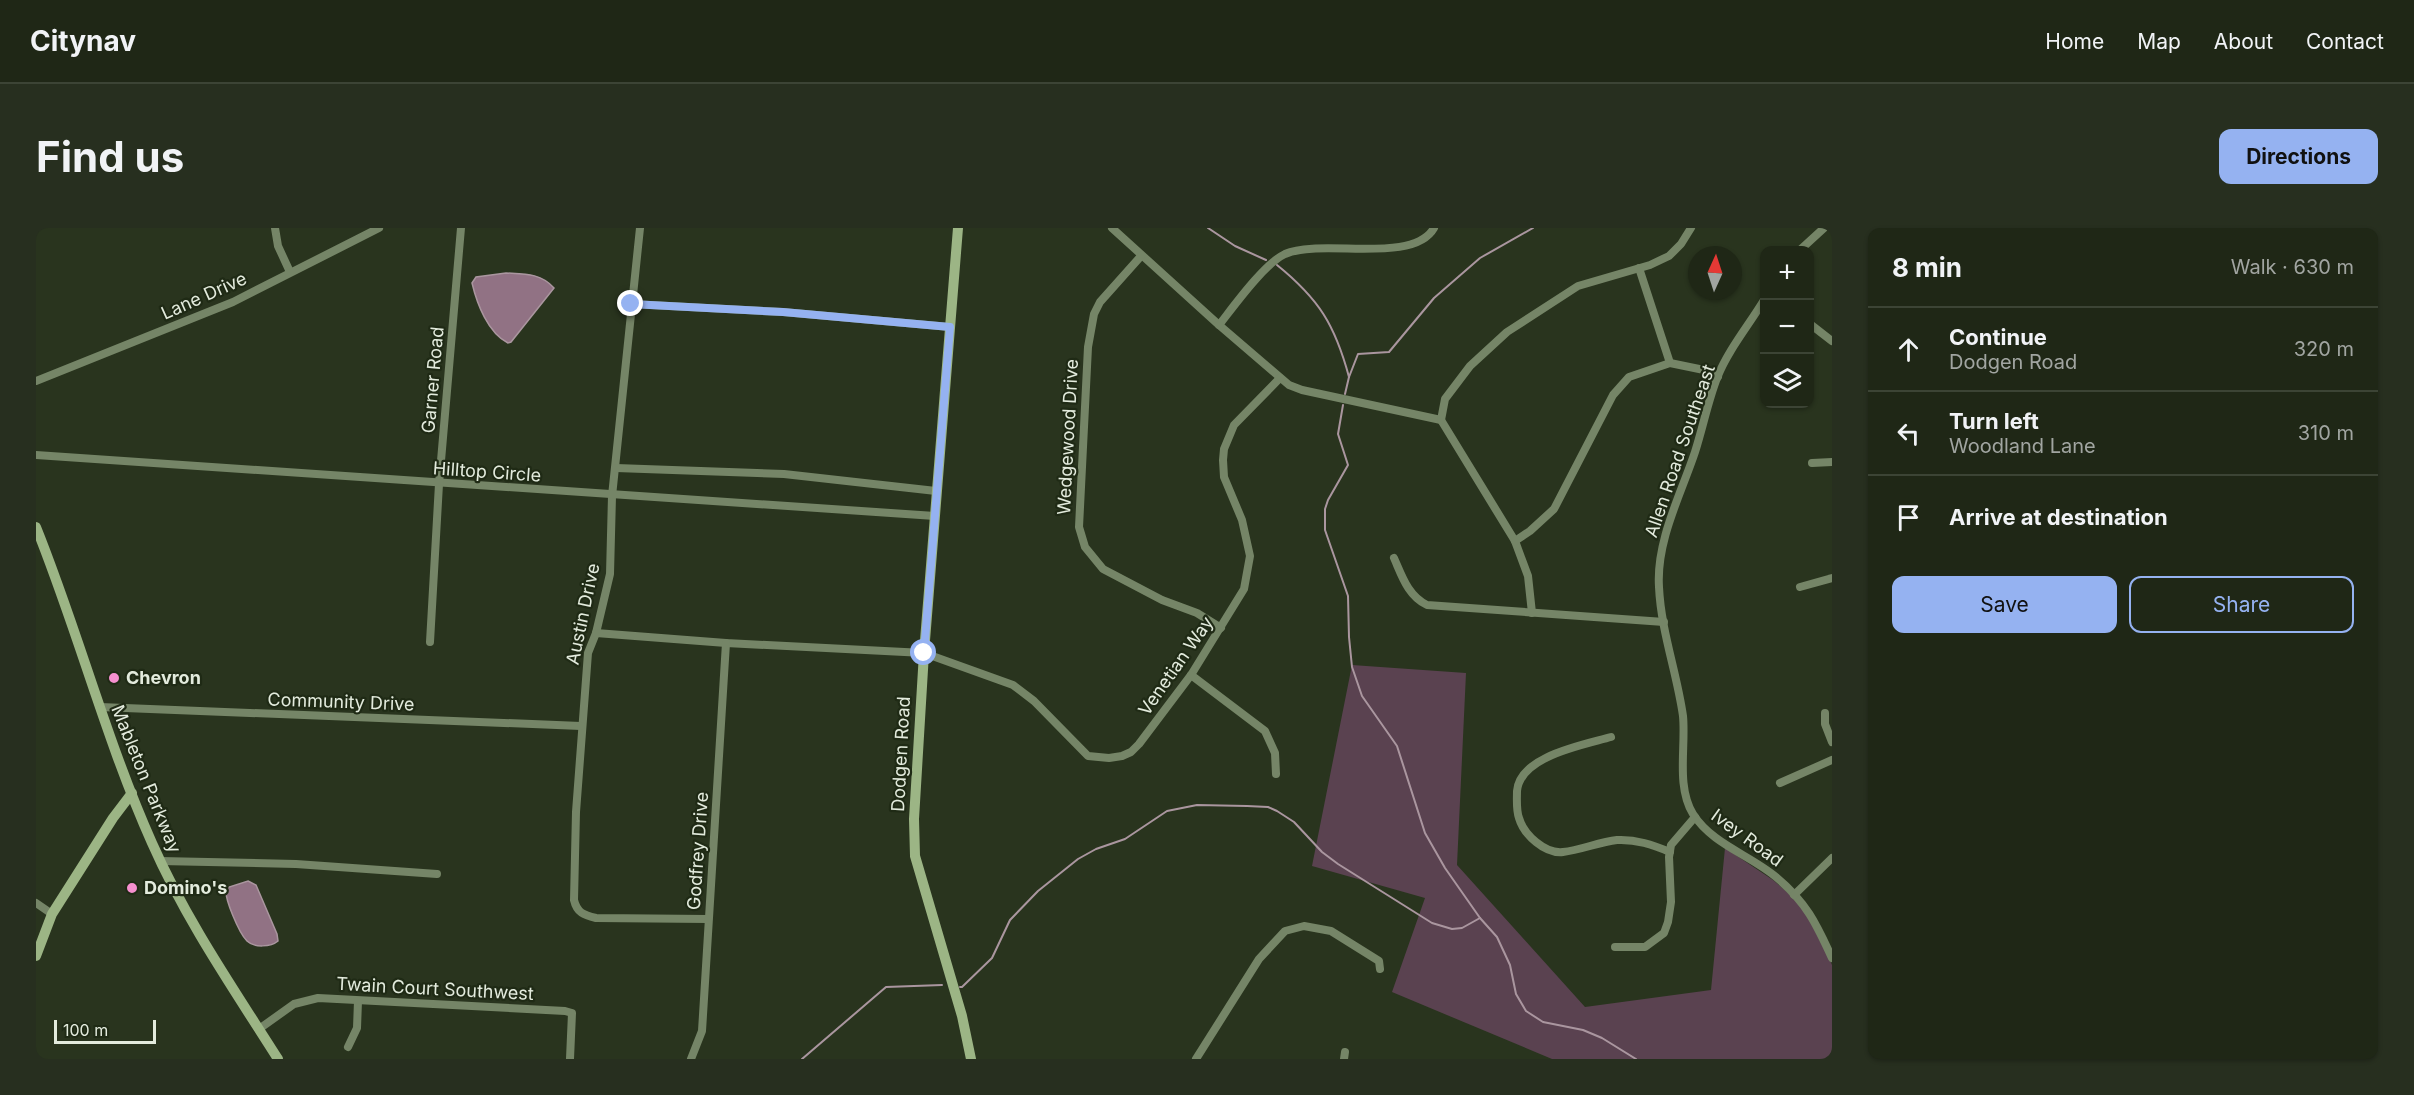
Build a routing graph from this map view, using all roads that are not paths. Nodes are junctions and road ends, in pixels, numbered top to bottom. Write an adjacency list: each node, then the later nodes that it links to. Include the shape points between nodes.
1 (275, 228): 13 (street)
2 (379, 228): 13 (street, Lane Drive)
3 (461, 228): 29 (street, Garner Road)
4 (640, 228): 14 (street, Austin Drive)
5 (958, 228): 17 (street, Dodgen Road)
6 (1112, 228): 11 (street)
7 (1434, 228): 16 (street, via 1423,240 1400,247 1334,247 1281,256)
8 (1691, 228): 12 (street, via 1675,252)
9 (1824, 228): 10 (street)
10 (1804, 246)
11 (1141, 256): 16 (street); 40 (street, Wedgewood Drive, via 1094,314 1088,346 1079,527 1085,547 1103,569)
12 (1639, 268): 20 (street); 24 (street, via 1578,286 1507,332 1464,374 1445,399)
13 (290, 272): 23 (street, Lane Drive, via 194,319)
14 (631, 304): 17 (street); 28 (street, Austin Drive)
15 (1760, 307): 21 (street, Allen Road Southeast)
16 (1219, 325): 22 (street)
17 (950, 327): 30 (street, Dodgen Road)
18 (1814, 328): 19 (street)
19 (1832, 341)
20 (1670, 363): 21 (street); 34 (street, via 1641,371 1620,385 1554,509)
21 (1718, 377): 39 (street, Allen Road Southeast, via 1663,546 1659,585)
22 (1280, 378): 24 (street, via 1302,390); 40 (street, Venetian Way, via 1234,425 1224,449 1224,477 1242,520 1250,556 1244,589)
23 (36, 381)
24 (1441, 420): 34 (street)
25 (36, 455): 29 (street, Hilltop Circle)
26 (1832, 462): 27 (street)
27 (1812, 463)
28 (616, 468): 30 (street, via 784,474); 31 (street, Austin Drive)
29 (439, 484): 31 (street, Hilltop Circle); 42 (street, Garner Road)
30 (936, 491): 32 (street, Dodgen Road)
31 (612, 496): 32 (street, Hilltop Circle); 41 (street, Austin Drive, via 610,574)
32 (935, 516): 44 (street, Dodgen Road)
33 (36, 527): 46 (street, Mableton Parkway)
34 (1515, 541): 38 (street, via 1528,576)
35 (1394, 558): 38 (street, via 1409,590 1427,605)
36 (1832, 578): 37 (street)
37 (1800, 587)
38 (1532, 613): 39 (street)
39 (1664, 622): 55 (street, Ivey Road, via 1682,714 1686,793)
40 (1221, 628): 45 (street, Venetian Way)
41 (596, 633): 43 (street, Venetian Way); 48 (street, Austin Drive, via 588,652)
42 (430, 642)
43 (726, 643): 44 (street, Venetian Way); 63 (street, Godfrey Drive)
44 (924, 653): 45 (street, Venetian Way, via 1013,685 1088,756 1109,758 1122,756 1139,744); 75 (street, Dodgen Road, via 915,856)
45 (1191, 675): 52 (street, via 1265,731 1275,753)
46 (100, 707): 48 (street, Community Drive); 54 (street, Mableton Parkway)
47 (1825, 712): 50 (street)
48 (581, 726): 63 (street, Austin Drive, via 573,893 579,911 596,918)
49 (1611, 737): 56 (street, via 1530,766 1518,785 1518,818 1526,833 1542,846 1561,853 1616,840 1651,844)
50 (1832, 741)
51 (1832, 760): 53 (street)
52 (1276, 774)
53 (1780, 783)
54 (132, 793): 58 (street, Mableton Parkway); 62 (street)
55 (1695, 817): 56 (street, via 1671,845); 60 (street, Ivey Road, via 1718,839 1775,876)
56 (1670, 852): 64 (street, via 1671,902 1664,933 1645,946)
57 (1832, 858): 60 (street)
58 (160, 861): 59 (street, via 296,864); 69 (street, Mableton Parkway, via 207,948)
59 (437, 874)
60 (1794, 895): 66 (street, Ivey Road, via 1812,916)
61 (36, 903): 62 (street)
62 (52, 914): 65 (street)
63 (708, 919): 74 (street, Godfrey Drive, via 702,1031)
64 (1615, 947)
65 (36, 956)
66 (1832, 958)
67 (1380, 969): 71 (street, via 1379,961 1331,931 1304,926 1285,931 1259,959)
68 (358, 1001): 69 (street, Twain Court Southwest, via 309,999 294,1004); 70 (street, via 357,1028); 73 (street, Twain Court Southwest, via 572,1012)
69 (259, 1029): 72 (street, Mableton Parkway)
70 (348, 1047)
71 (1197, 1058): 76 (street)
72 (278, 1059)
73 (570, 1059)
74 (691, 1059)
75 (971, 1059)
76 (1208, 1059)

